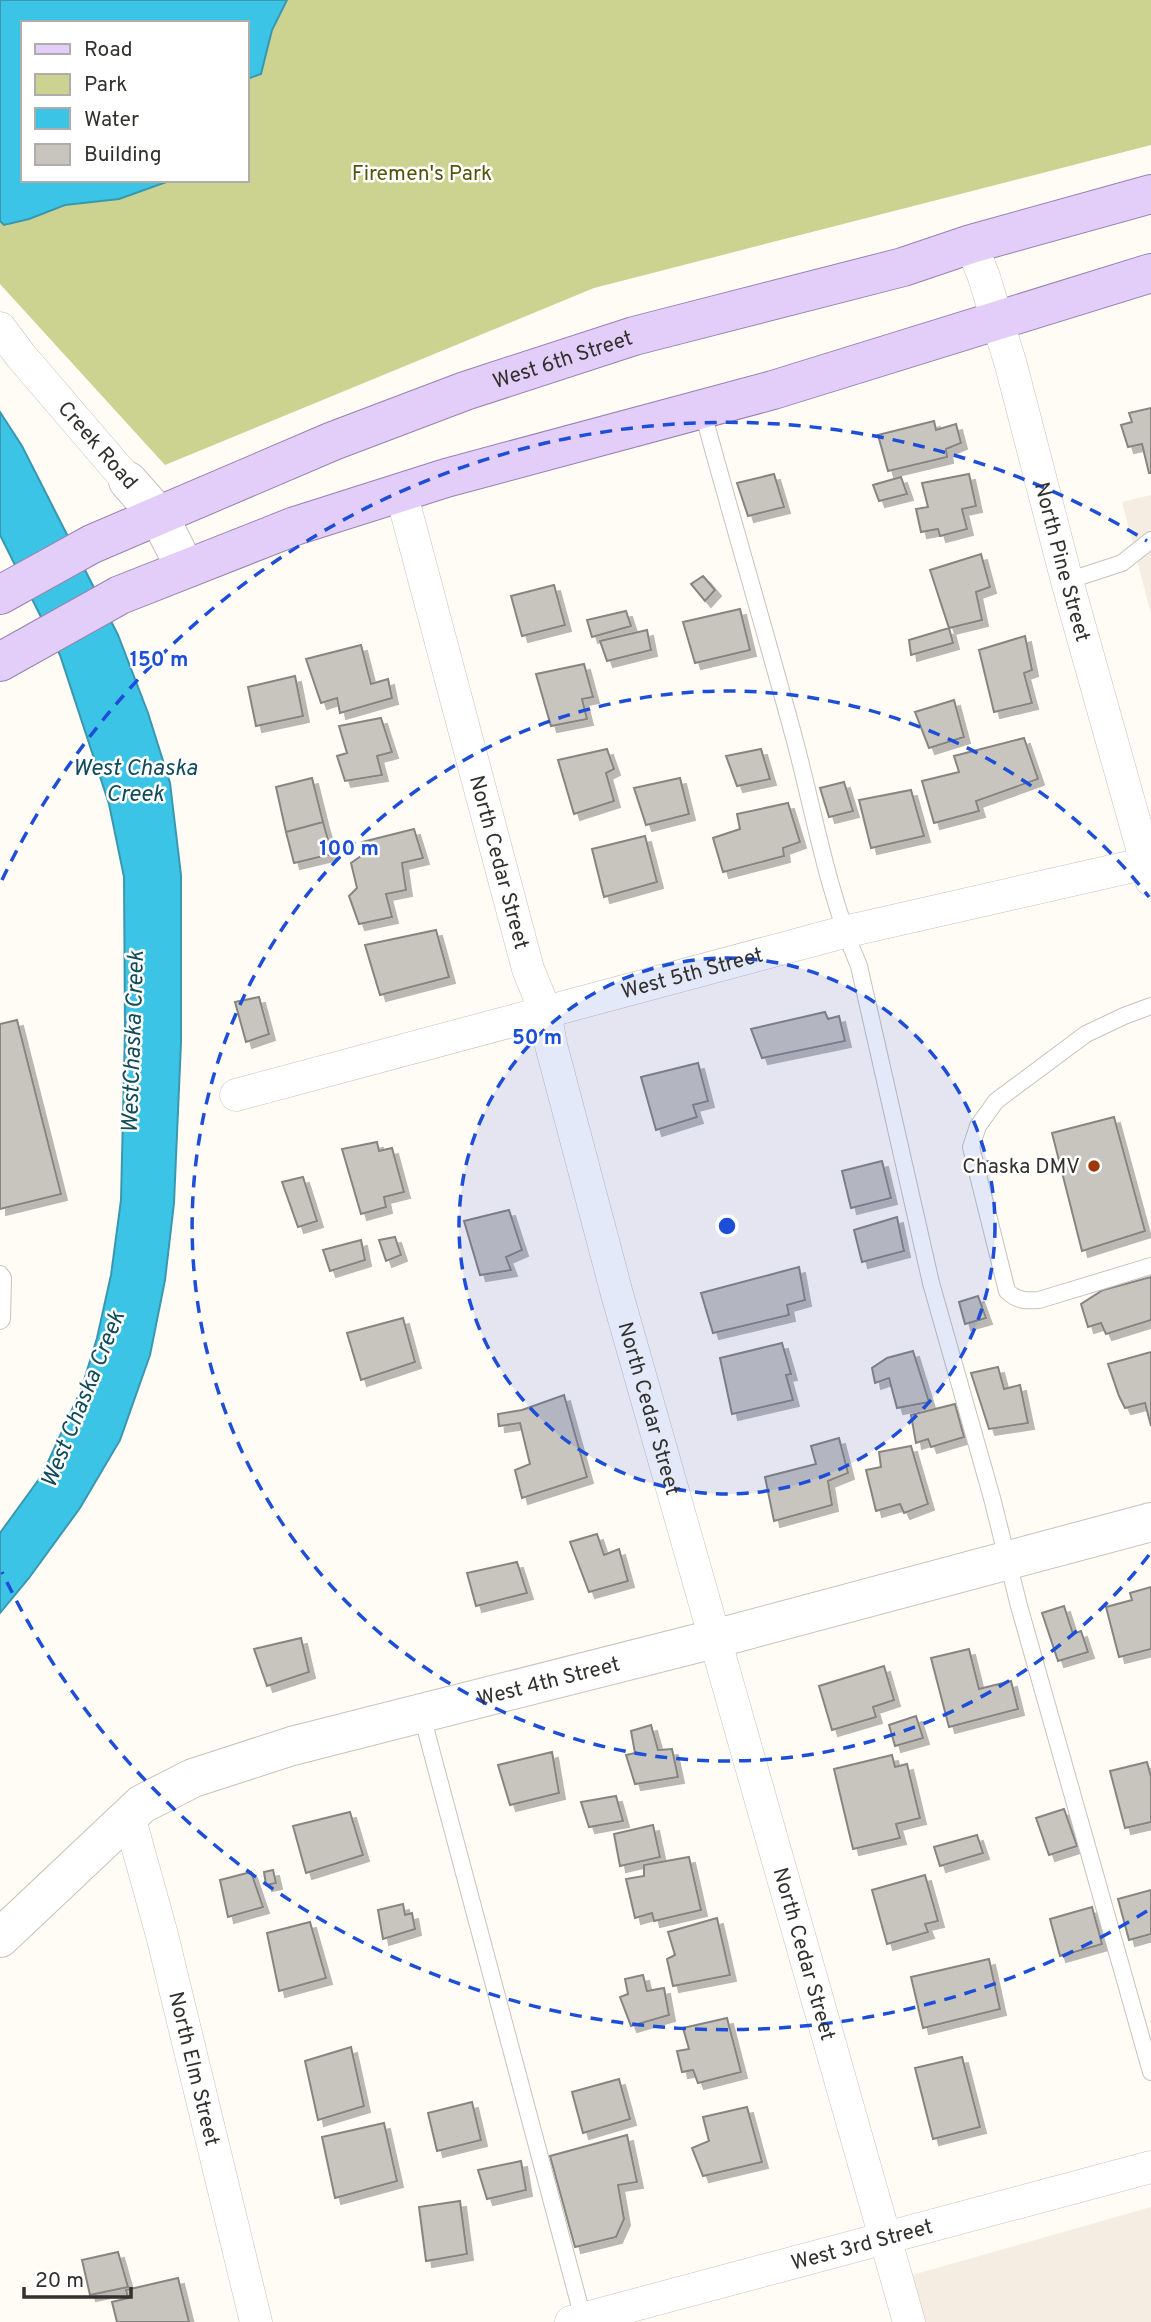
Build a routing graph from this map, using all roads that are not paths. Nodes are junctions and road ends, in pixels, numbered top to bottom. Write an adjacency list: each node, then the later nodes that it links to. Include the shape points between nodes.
1 (1151, 194): 2 (main road, West 6th Street)
2 (971, 244): 4 (street, North Pine Street); 9 (main road, West 6th Street, via 904,267 634,336 465,391 333,441)
3 (1151, 273): 4 (main road)
4 (998, 322): 6 (main road); 12 (street, North Pine Street)
5 (0, 328): 7 (street, Creek Road)
6 (702, 409): 8 (main road); 16 (lane)
7 (128, 481): 9 (street, Creek Road)
8 (401, 492): 11 (main road); 18 (street, North Cedar Street, via 528,969)
9 (159, 516): 11 (street, Creek Road); 13 (main road, West 6th Street, via 92,544)
10 (1151, 540): 12 (lane, via 1122,563)
11 (185, 568): 14 (main road, via 120,595)
12 (1067, 581): 15 (street, North Pine Street)
13 (0, 595)
14 (10, 655)
15 (1149, 868): 16 (street, West 5th Street)
16 (844, 932): 18 (street, West 5th Street); 24 (lane, via 859,966 931,1283)
17 (1151, 1006): 20 (lane, via 1086,1034 996,1101 978,1126 971,1147 1007,1291 1014,1298 1039,1300)
18 (545, 1011): 19 (street, West 5th Street); 25 (street, North Cedar Street, via 609,1266)
19 (236, 1095)
20 (1151, 1266)
21 (0, 1274): 22 (lane)
22 (0, 1321)
23 (1151, 1522): 24 (street, West 4th Street)
24 (1007, 1561): 25 (street, West 4th Street); 29 (lane)
25 (714, 1639): 26 (street, West 4th Street); 31 (street, North Cedar Street)
26 (421, 1712): 27 (street, West 4th Street, via 193,1778 142,1804); 32 (lane)
27 (129, 1816): 28 (street, West 4th Street); 33 (street, North Elm Street)
28 (0, 1938)
29 (1151, 2072)
30 (1151, 2167): 31 (street, West 3rd Street)
31 (886, 2238): 32 (street, West 3rd Street); 34 (street, North Cedar Street)
32 (579, 2321)
33 (256, 2322)
34 (909, 2322)

